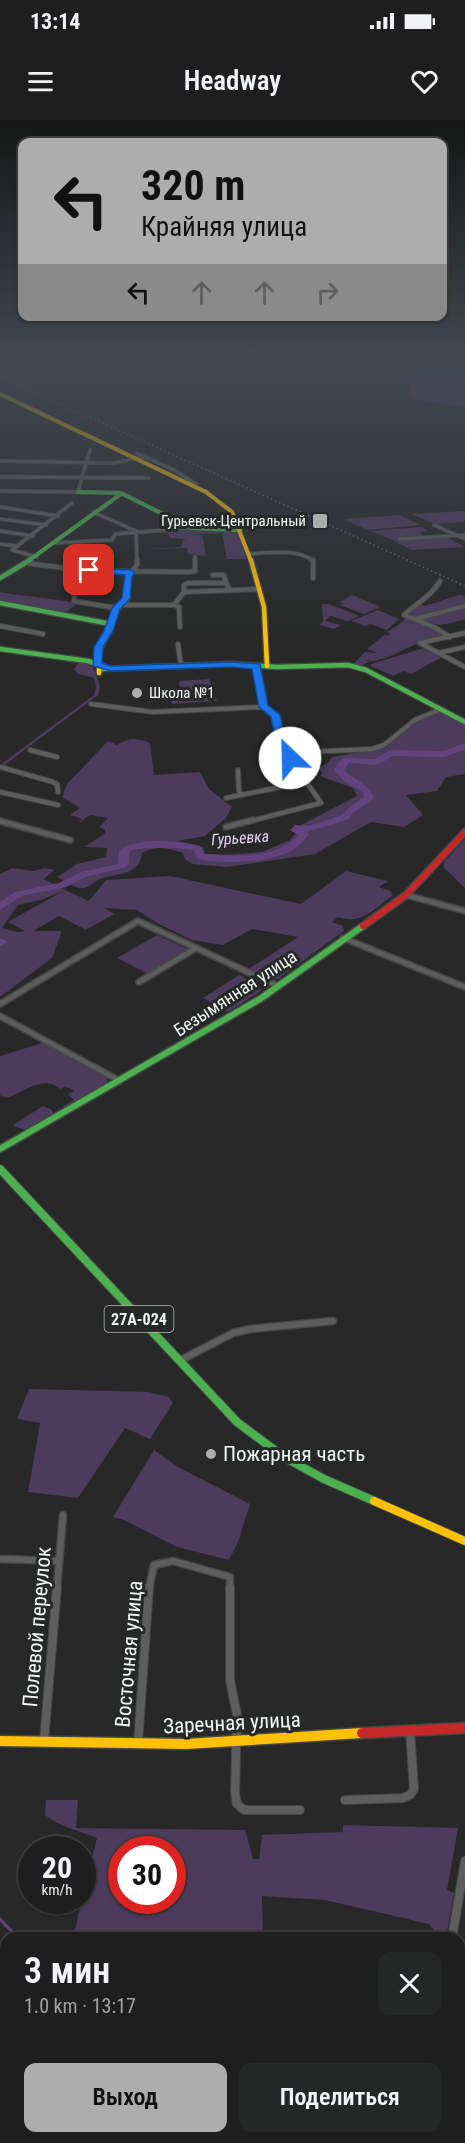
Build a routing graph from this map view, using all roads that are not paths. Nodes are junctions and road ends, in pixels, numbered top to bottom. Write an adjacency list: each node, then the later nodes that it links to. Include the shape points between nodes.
1 (89, 453): 7 (street)
2 (129, 453): 4 (main road)
3 (70, 455): 6 (street)
4 (135, 456): 7 (street, via 114,463); 11 (street, via 176,471); 23 (main road, via 214,497 232,513)
5 (0, 461): 6 (street)
6 (69, 462): 7 (street)
7 (87, 462): 9 (street)
8 (0, 477): 9 (street)
9 (82, 478): 10 (street); 13 (street)
10 (149, 478)
11 (196, 484)
12 (0, 491): 13 (street)
13 (78, 492): 14 (main road)
14 (121, 493): 17 (main road); 22 (main road)
15 (72, 503): 18 (street)
16 (0, 507): 18 (street)
17 (93, 512): 25 (street); 30 (main road)
18 (58, 516): 20 (street)
19 (0, 519): 20 (street)
20 (46, 525): 27 (street)
21 (434, 525): 26 (street)
22 (191, 528): 23 (main road); 25 (street)
23 (240, 530): 33 (main road)
24 (0, 531): 27 (street)
25 (136, 531): 30 (street, via 113,534 112,540); 38 (street, via 137,565)
26 (456, 535): 28 (street); 29 (street)
27 (33, 536): 32 (street)
28 (465, 537)
29 (399, 539)
30 (56, 543): 34 (main road)
31 (0, 544): 32 (street)
32 (18, 546): 34 (street, via 12,550)
33 (249, 554): 41 (street, via 304,555 313,560); 44 (main road)
34 (37, 557): 36 (main road)
35 (195, 557): 38 (street, via 193,572)
36 (26, 563): 37 (street); 40 (main road)
37 (76, 570): 38 (street); 50 (street, via 74,601)
38 (131, 573): 50 (main road, via 126,599)
39 (213, 575): 43 (street, via 224,575)
40 (0, 578)
41 (313, 578)
42 (440, 581): 51 (street, via 434,592 404,615)
43 (226, 583): 45 (street); 46 (street, via 188,583)
44 (260, 589): 45 (street); 66 (main road)
45 (230, 590): 46 (street)
46 (184, 592): 48 (street)
47 (0, 603): 52 (main road)
48 (174, 605): 50 (street); 54 (street, via 181,610)
49 (465, 606): 51 (street)
50 (118, 607): 52 (main road)
51 (415, 619): 57 (street)
52 (111, 624): 68 (main road, via 99,647)
53 (0, 626): 56 (street)
54 (180, 627)
55 (465, 633): 57 (street)
56 (43, 634)
57 (450, 637): 61 (street, via 420,643)
58 (178, 644): 64 (street)
59 (465, 647): 61 (street)
60 (0, 649): 68 (main road)
61 (439, 653): 63 (street)
62 (465, 661): 63 (street)
63 (457, 663): 67 (street)
64 (181, 666): 65 (main road); 68 (main road)
65 (257, 666): 66 (main road); 70 (street)
66 (267, 666): 71 (main road, via 353,666)
67 (465, 667)
68 (98, 669)
69 (91, 704): 70 (street, via 153,712)
70 (264, 707): 74 (street, via 276,715 282,747 279,750)
71 (441, 709): 72 (main road); 74 (street, via 415,720 384,745 372,749)
72 (465, 722)
73 (30, 750): 75 (street)
74 (285, 753): 78 (street)
75 (57, 757)
76 (2, 768): 80 (street, via 53,782)
77 (238, 770): 81 (street)
78 (306, 782): 81 (street); 85 (street, via 321,803)
79 (0, 792): 83 (street)
80 (58, 792)
81 (242, 795): 82 (street)
82 (226, 798)
83 (58, 806)
84 (0, 821): 87 (street)
85 (226, 827)
86 (465, 832): 88 (main road, Безымянная улица)
87 (70, 840)
88 (406, 895): 89 (street); 91 (main road, Безымянная улица)
89 (465, 911)
90 (138, 921): 92 (street); 96 (street)
91 (343, 939): 94 (main road, Безымянная улица); 95 (street)
92 (196, 948): 93 (street); 94 (street)
93 (139, 982)
94 (278, 986): 98 (main road, Безымянная улица)
95 (465, 987)
96 (0, 1004)
97 (0, 1016): 98 (street)
98 (120, 1082): 99 (main road, Безымянная улица)
99 (0, 1149)
100 (1, 1171): 102 (main road, 27А-024)
101 (333, 1321): 102 (street, via 233,1333)
102 (179, 1361): 104 (main road, 27А-024, via 237,1422 284,1456 324,1479)
103 (63, 1515): 106 (street, Полевой переулок)
104 (465, 1541)
105 (0, 1559): 106 (street)
106 (59, 1561): 112 (street, Полевой переулок)
107 (230, 1577): 111 (street, via 230,1680); 113 (street, Восточная улица, via 173,1561 154,1565)
108 (465, 1728): 109 (main road, Заречная улица)
109 (410, 1730): 111 (main road, Заречная улица); 114 (street, via 414,1789 410,1795)
110 (0, 1741): 112 (main road, Заречная улица)
111 (237, 1741): 113 (main road, Заречная улица); 115 (street, via 237,1803 244,1810)
112 (44, 1743): 113 (main road, Заречная улица)
113 (138, 1745)
114 (345, 1800)
115 (300, 1810)
116 (465, 1861): 117 (street)
117 (453, 1932)

